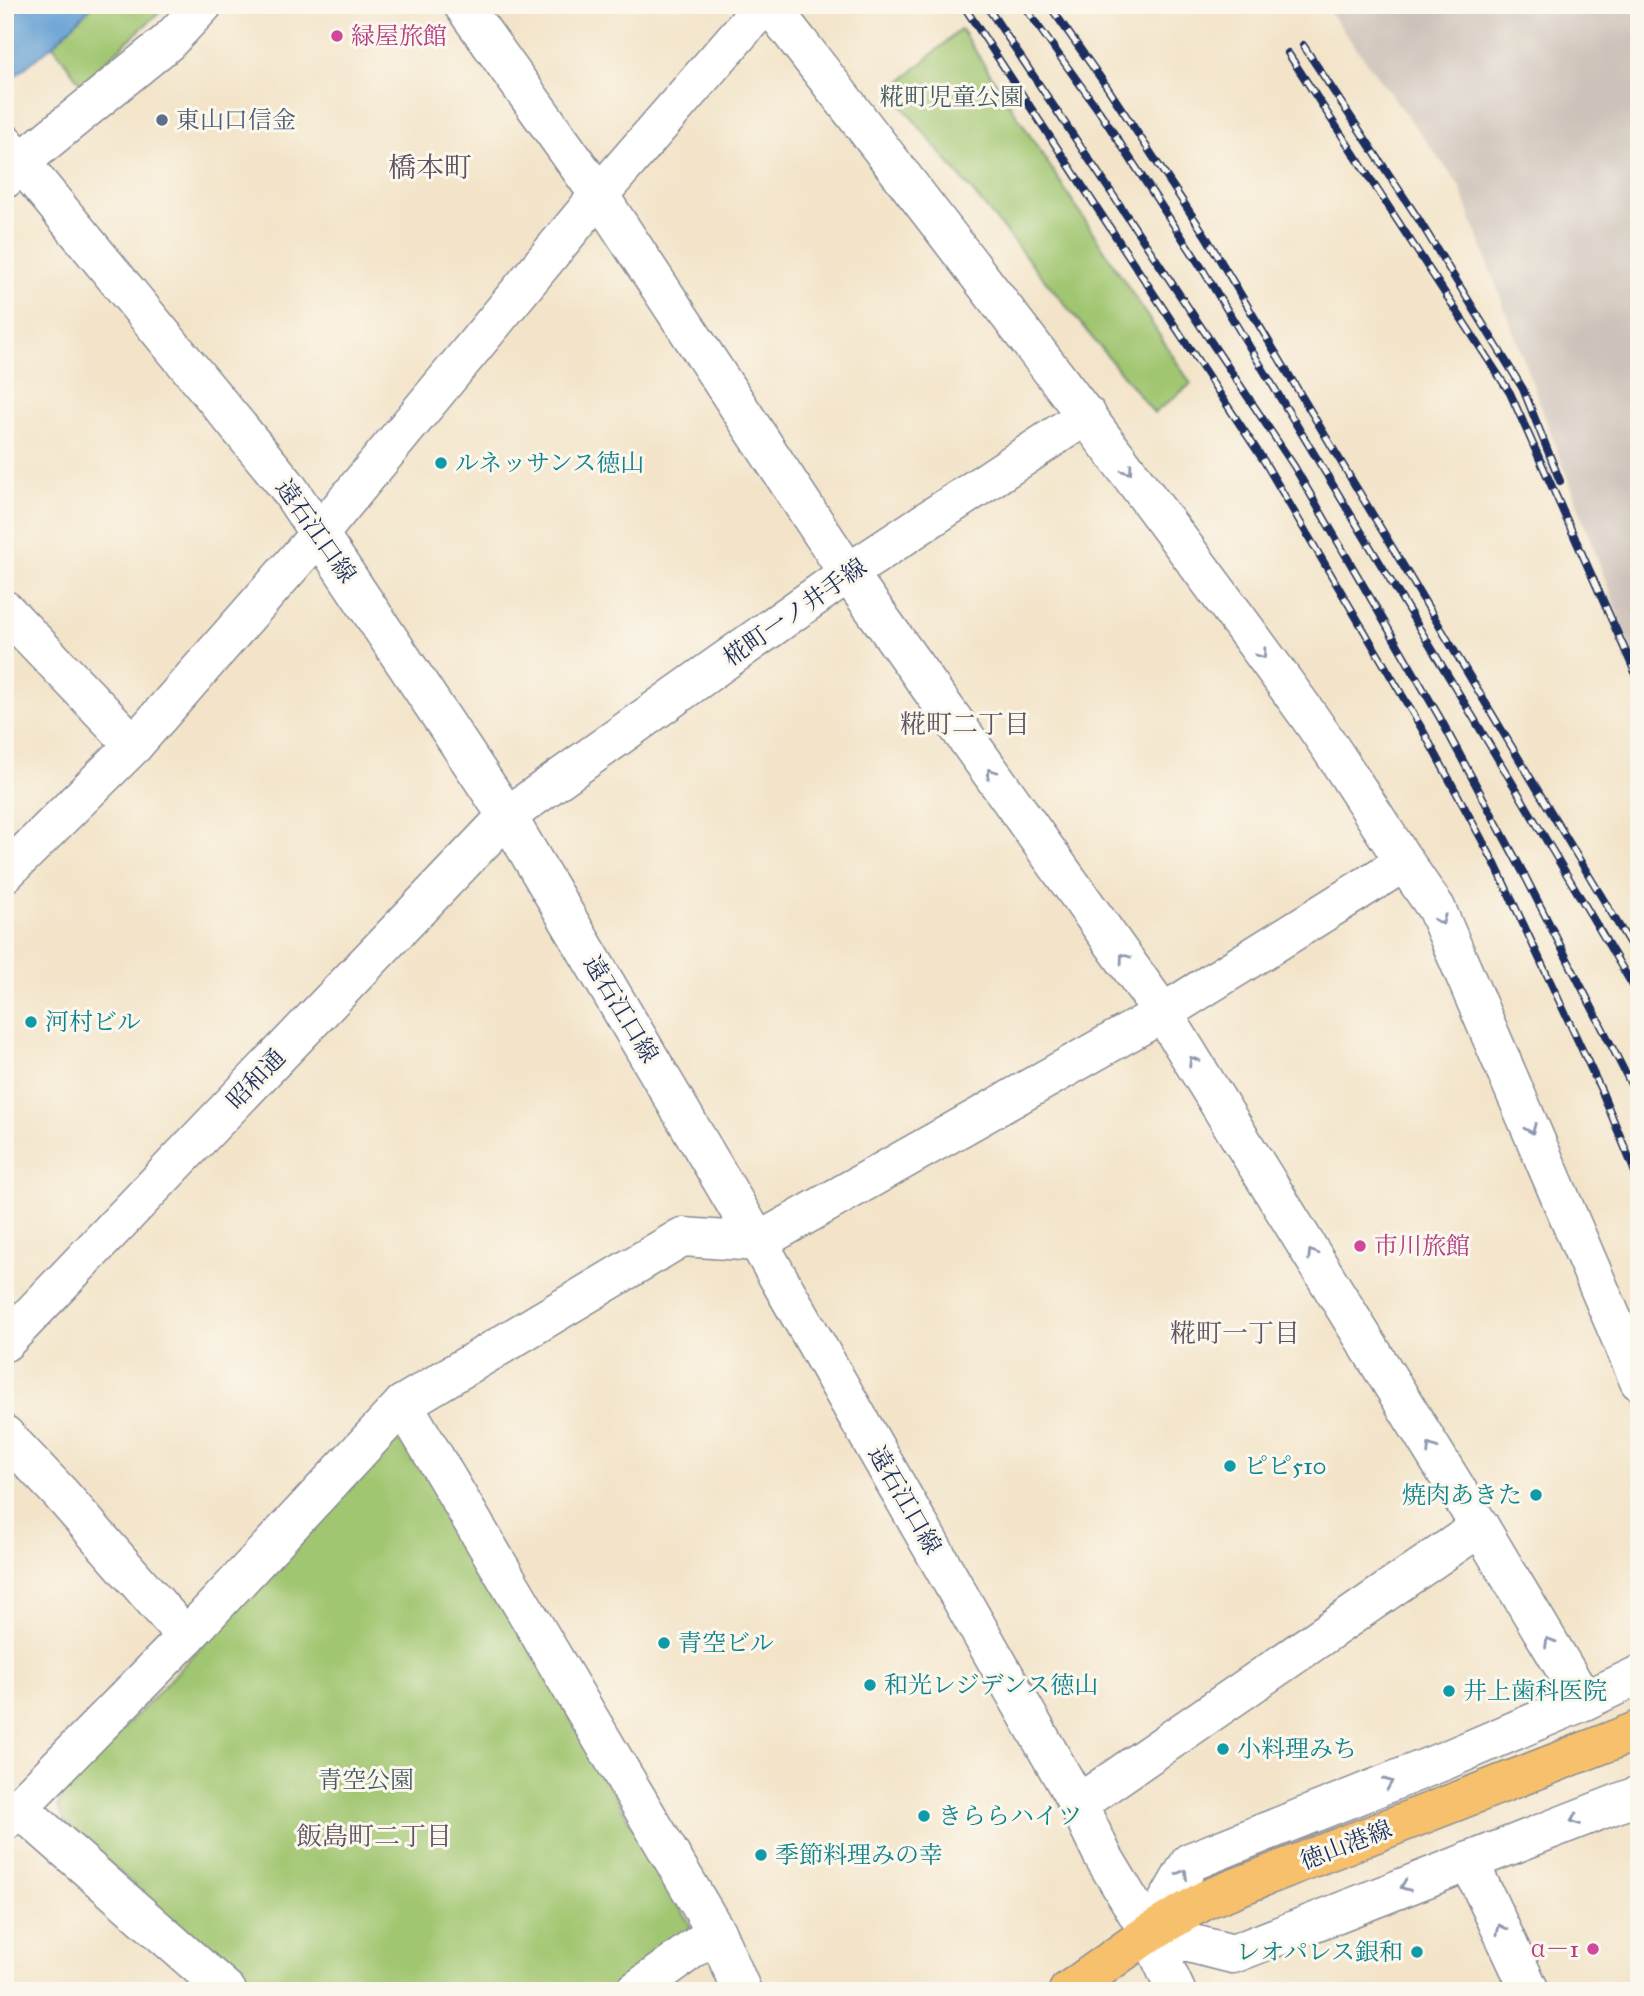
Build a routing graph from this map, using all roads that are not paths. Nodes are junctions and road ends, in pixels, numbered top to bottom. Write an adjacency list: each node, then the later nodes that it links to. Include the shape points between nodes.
1 (203, 5): 5 (street, via 168,42)
2 (463, 5): 6 (street)
3 (764, 5): 6 (street)
4 (770, 5): 7 (street)
5 (11, 161): 8 (street, 遠石江口線, via 287,486)
6 (599, 195): 8 (street); 9 (street)
7 (1087, 415): 9 (street, 椛町一ノ井手線); 13 (street, one-way to 13, via 1307,714)
8 (319, 534): 11 (street); 12 (street, 遠石江口線)
9 (848, 573): 12 (street, 椛町一ノ井手線); 15 (street, one-way to 9)
10 (5, 610): 11 (street)
11 (134, 745): 14 (street)
12 (507, 816): 16 (street, 遠石江口線); 17 (street, 昭和通)
13 (1404, 863): 15 (street); 18 (street, one-way to 18, via 1436,908)
14 (5, 873)
15 (1163, 1013): 16 (street); 21 (street, one-way to 15)
16 (758, 1242): 19 (street, via 682,1237); 27 (street, 遠石江口線)
17 (5, 1342)
18 (1639, 1381)
19 (403, 1404): 22 (street); 30 (street)
20 (5, 1435): 22 (street)
21 (1480, 1527): 24 (street, one-way to 21); 27 (street)
22 (186, 1637): 28 (street)
23 (1639, 1675): 24 (street)
24 (1584, 1701): 31 (street, one-way to 24, via 1190,1862)
25 (1639, 1730): 31 (main road, 徳山港線, via 1207,1899)
26 (1639, 1795): 29 (street, one-way to 29)
27 (1078, 1804): 31 (street, 遠石江口線)
28 (12, 1815): 32 (street)
29 (1469, 1861): 31 (street, one-way to 31, via 1233,1954); 37 (street, one-way to 29)
30 (716, 1931): 33 (street); 34 (street)
31 (1149, 1933): 35 (main road, 徳山港線); 36 (street, 遠石江口線)
32 (226, 1991)
33 (635, 1991)
34 (742, 1991)
35 (1068, 1991)
36 (1176, 1991)
37 (1531, 1991)

